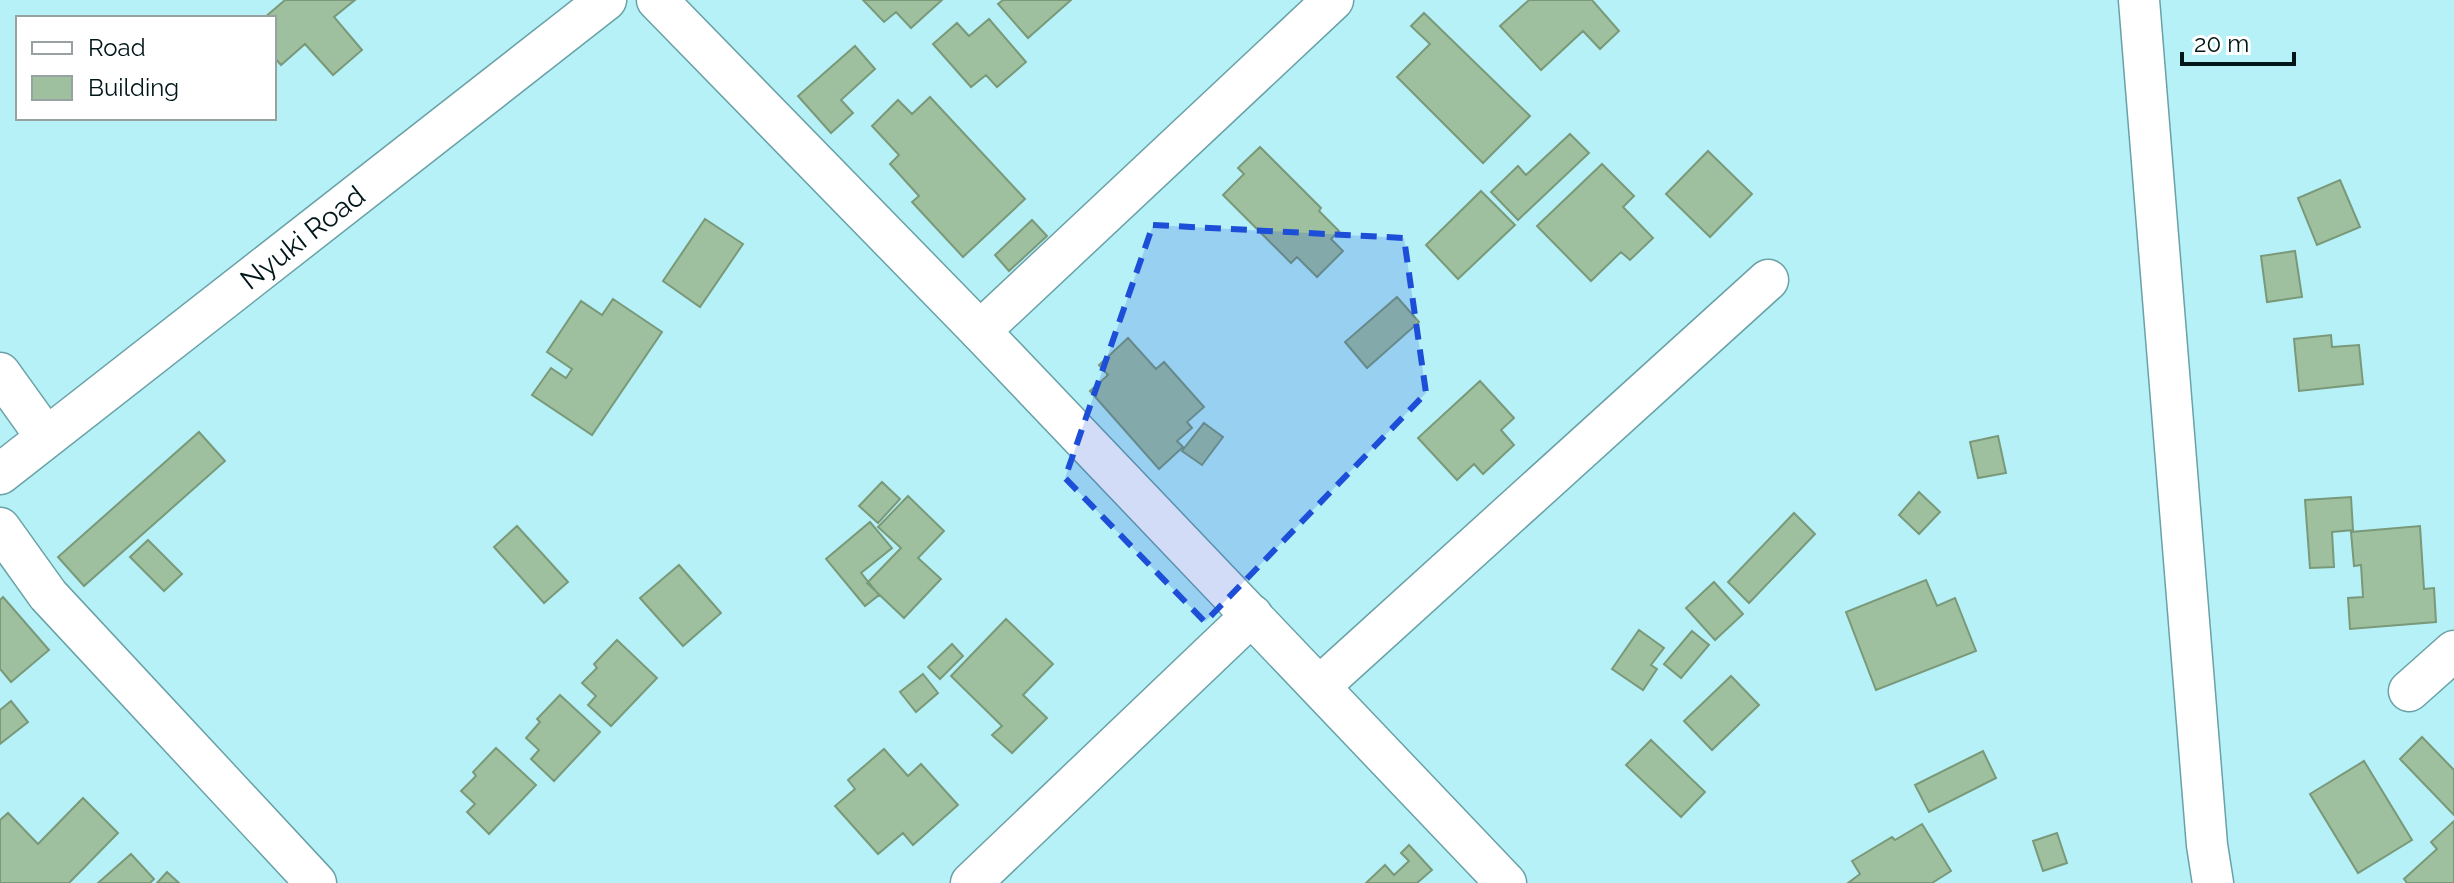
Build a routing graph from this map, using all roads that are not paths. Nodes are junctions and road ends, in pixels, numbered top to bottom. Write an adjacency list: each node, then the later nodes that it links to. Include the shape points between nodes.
1 (606, 0): 8 (street, Nyuki Road)
2 (657, 0): 6 (street)
3 (1333, 0): 6 (street)
4 (2139, 0): 18 (street)
5 (1768, 280): 13 (street)
6 (980, 331): 11 (street)
7 (0, 373): 8 (street)
8 (46, 437): 9 (street, Nyuki Road)
9 (0, 474)
10 (0, 528): 15 (street, via 48,595)
11 (1252, 615): 13 (street); 16 (street)
12 (2454, 651): 14 (street)
13 (1320, 686): 17 (street)
14 (2409, 691)
15 (316, 883)
16 (971, 883)
17 (1506, 883)
18 (2213, 883)

